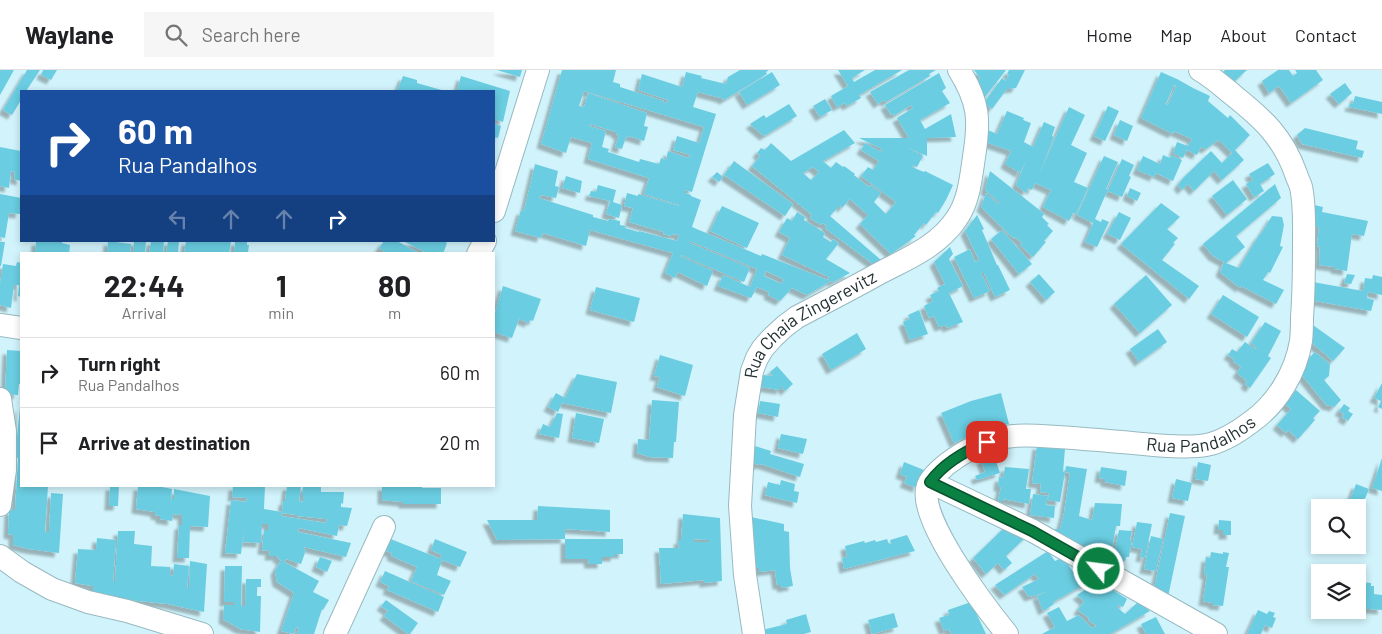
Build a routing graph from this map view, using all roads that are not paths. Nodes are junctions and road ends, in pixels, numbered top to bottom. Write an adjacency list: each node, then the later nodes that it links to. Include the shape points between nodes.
1 (538, 70): 4 (street)
2 (959, 70): 14 (street, Rua Chaia Zingerevitz, via 974,101 977,140 970,186 958,217 927,249 797,317 756,358 745,415 740,506 745,575)
3 (1200, 70): 8 (street, Rua Pandalhos, via 1268,125 1287,153 1301,186 1304,290 1301,340 1297,357 1276,399 1253,422 1206,445 1009,436 958,456)
4 (495, 208)
5 (0, 325): 6 (street)
6 (20, 328)
7 (0, 399): 9 (street, via 5,470)
8 (930, 482): 15 (street, via 926,500 940,536); 16 (street, via 1032,531)
9 (0, 505)
10 (384, 527): 13 (street)
11 (0, 556): 12 (street, via 52,589)
12 (202, 634)
13 (335, 634)
14 (754, 634)
15 (1007, 634)
16 (1216, 634)

